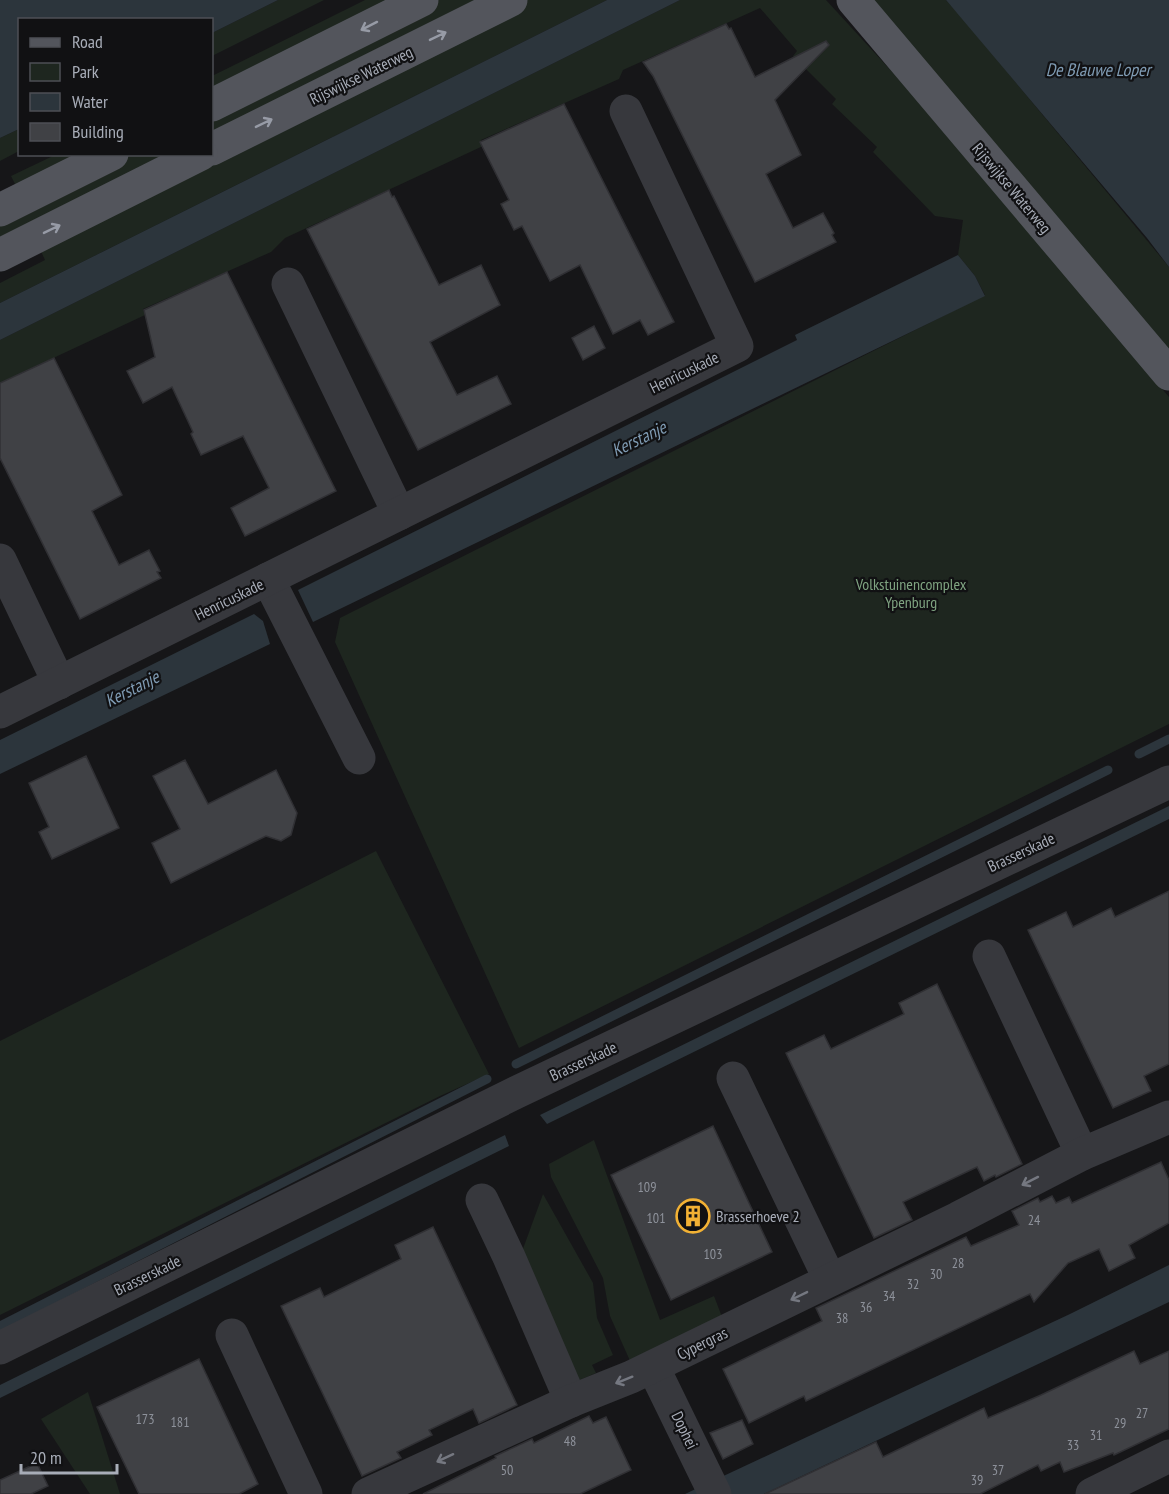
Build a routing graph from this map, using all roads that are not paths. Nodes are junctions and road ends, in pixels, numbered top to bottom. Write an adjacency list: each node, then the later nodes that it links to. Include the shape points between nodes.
1 (422, 0): 4 (main road, one-way to 4)
2 (511, 0): 6 (main road, Rijswijkse Waterweg, one-way to 2)
3 (853, 1): 12 (main road, Rijswijkse Waterweg)
4 (213, 104)
5 (626, 111): 13 (street, Henricuskade, via 736,346)
6 (213, 149)
7 (108, 156): 9 (main road)
8 (197, 156): 10 (main road, one-way to 8)
9 (0, 210)
10 (0, 255)
11 (288, 284): 13 (street)
12 (1169, 374)
13 (399, 514): 15 (street, Henricuskade)
14 (0, 560): 16 (street)
15 (268, 579): 16 (street, Henricuskade); 18 (street)
16 (59, 683): 17 (street, Henricuskade)
17 (0, 712)
18 (359, 758)
19 (1169, 782): 27 (street, Brasserskade, via 517,1092)
20 (989, 956): 23 (street)
21 (733, 1078): 25 (street)
22 (1169, 1118): 23 (street, Cypergras)
23 (1082, 1154): 25 (street, Cypergras, one-way to 25)
24 (482, 1200): 29 (street)
25 (830, 1281): 28 (street, Cypergras, one-way to 28)
26 (232, 1335): 32 (street)
27 (0, 1348)
28 (653, 1367): 29 (street, Cypergras, one-way to 29); 31 (street, Dophei)
29 (571, 1401): 33 (street, Cypergras, one-way to 33)
30 (1169, 1456): 34 (street)
31 (709, 1480)
32 (306, 1494)
33 (369, 1494)
34 (1092, 1494)

